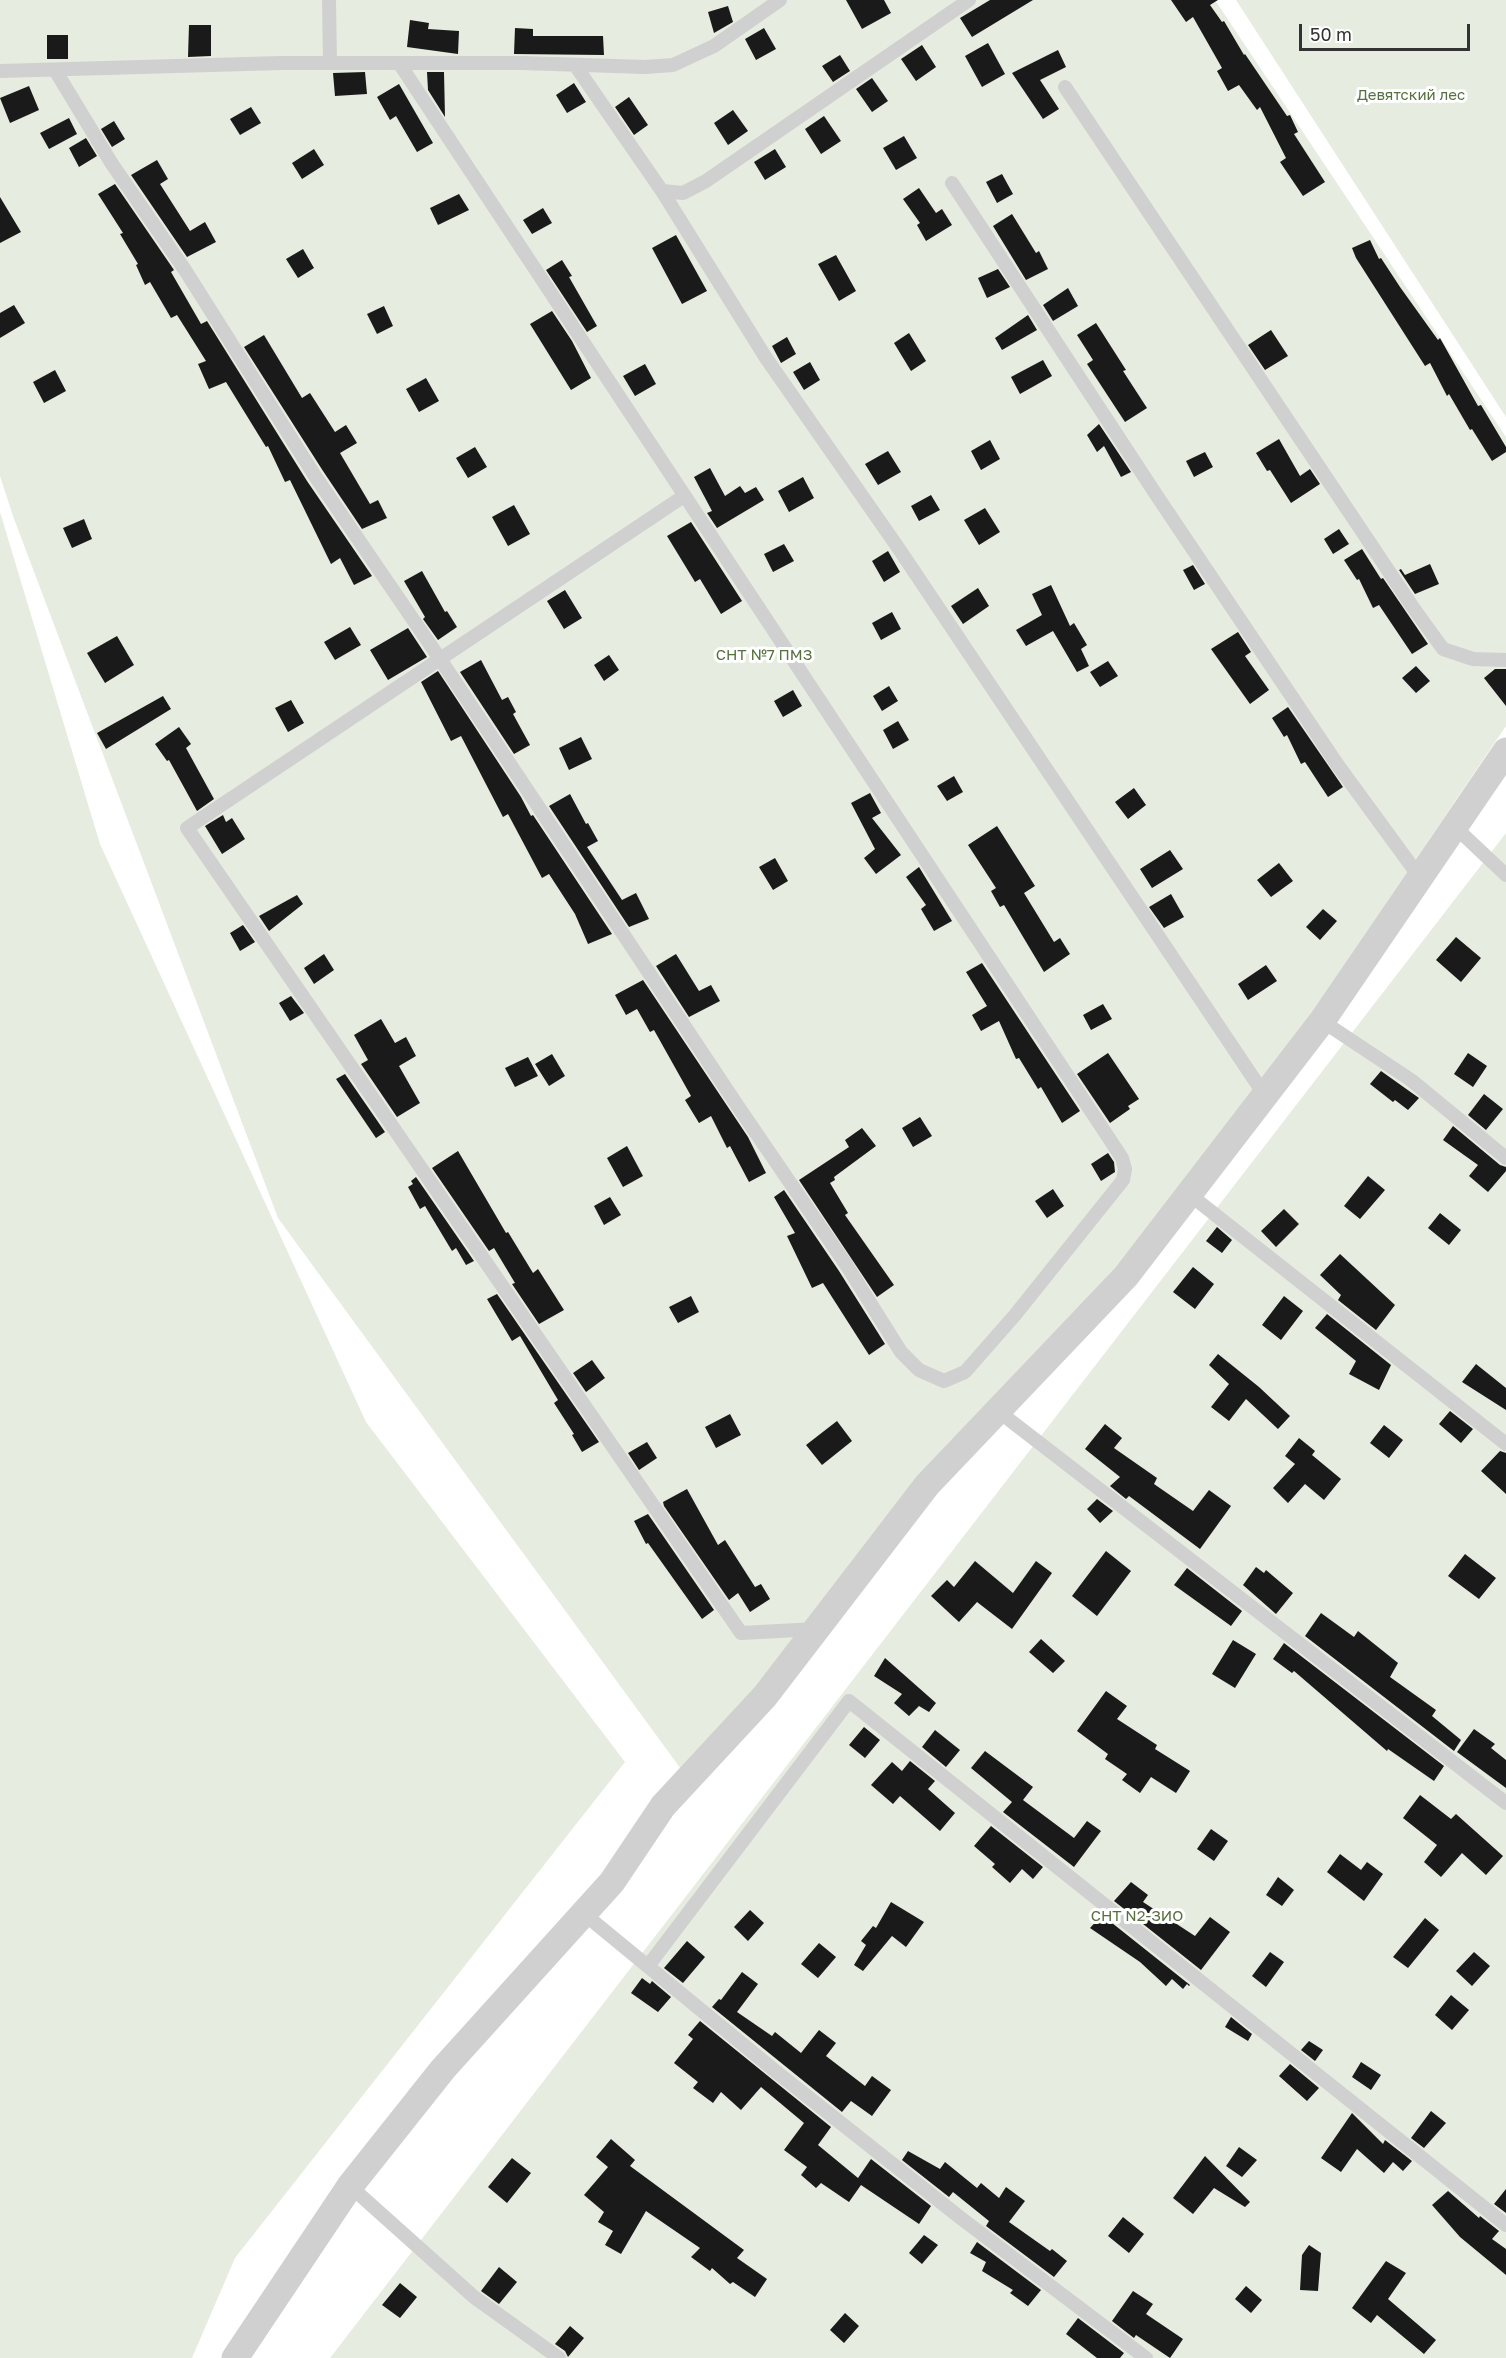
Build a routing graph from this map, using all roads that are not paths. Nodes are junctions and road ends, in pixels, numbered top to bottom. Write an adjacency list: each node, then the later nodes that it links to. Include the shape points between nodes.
1 (329, 0): 4 (lane)
2 (780, 0): 6 (lane, via 714,46 673,65)
3 (969, 0): 11 (lane, via 706,181 683,193)
4 (330, 63): 5 (lane); 7 (lane)
5 (399, 63): 6 (lane); 12 (lane)
6 (575, 65): 11 (lane)
7 (54, 70): 8 (lane); 13 (lane, via 315,476)
8 (0, 71)
9 (1065, 87): 14 (lane, via 1443,649 1473,659)
10 (952, 183): 18 (lane, via 1336,764)
11 (662, 191): 20 (lane, via 766,358 899,549)
12 (684, 496): 13 (lane); 13 (lane, via 1122,1158 1123,1180 965,1372 944,1382 919,1370 901,1352 848,1266)
13 (440, 659): 25 (lane, via 186,828 741,1633)
14 (1506, 660)
15 (1506, 751): 16 (street)
16 (1455, 827): 17 (lane); 18 (street)
17 (1506, 875)
18 (1421, 879): 19 (street)
19 (1322, 1021): 21 (lane, via 1411,1080); 22 (street)
20 (1260, 1088)
21 (1506, 1158)
22 (1189, 1194): 23 (street, via 1126,1276); 24 (lane)
23 (998, 1411): 25 (street, via 927,1485); 26 (lane)
24 (1506, 1444)
25 (816, 1629): 27 (street, via 765,1696 663,1806 612,1882)
26 (1506, 1803)
27 (583, 1914): 28 (lane); 29 (street, via 443,2069)
28 (648, 1966): 30 (lane, via 849,1701); 33 (lane, via 952,2211)
29 (350, 2186): 31 (street); 32 (lane, via 474,2297)
30 (1506, 2225)
31 (235, 2358)
32 (559, 2358)
33 (1146, 2358)

